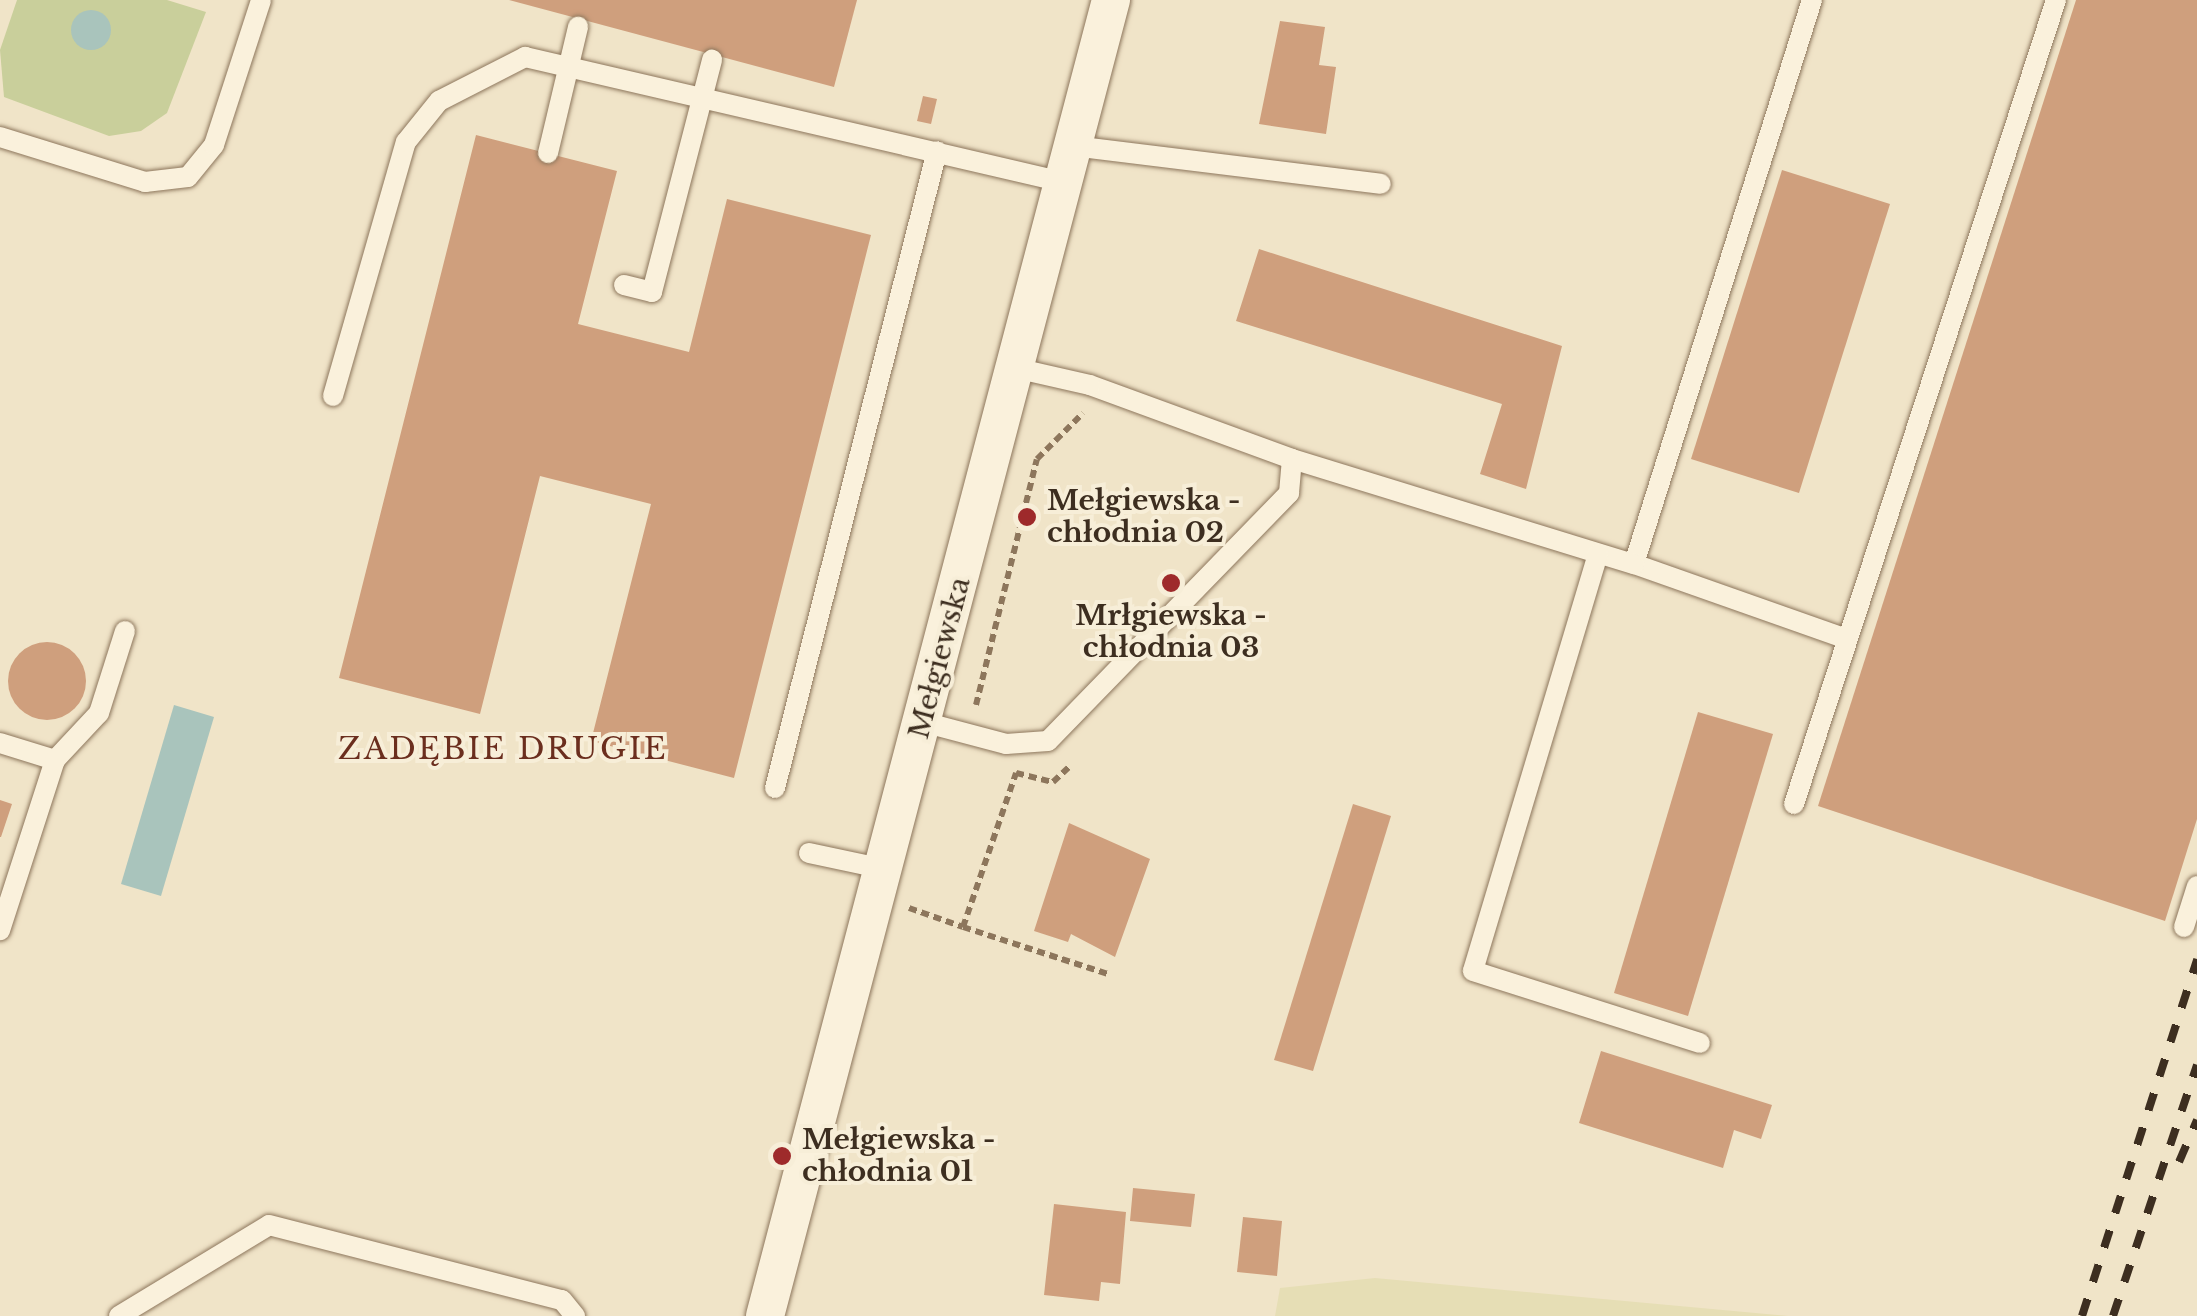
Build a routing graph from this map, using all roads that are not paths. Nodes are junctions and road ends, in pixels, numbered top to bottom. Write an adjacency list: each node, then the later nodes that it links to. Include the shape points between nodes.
1 (261, 0): 9 (lane, via 214,144 188,177 145,182)
2 (1111, 0): 12 (street, Mełgiewska)
3 (1812, 0): 19 (lane)
4 (2056, 0): 21 (lane)
5 (578, 27): 7 (lane)
6 (712, 60): 8 (lane)
7 (571, 61): 8 (lane); 11 (lane); 16 (lane, via 525,56 492,68 439,101 406,142)
8 (705, 93): 10 (lane); 14 (lane, via 652,292)
9 (0, 137)
10 (937, 151): 12 (lane); 25 (lane)
11 (548, 153)
12 (1068, 164): 13 (lane, via 1131,160); 15 (street, Mełgiewska)
13 (1381, 184)
14 (624, 285)
15 (1015, 368): 17 (lane, via 1090,386); 22 (street, Mełgiewska)
16 (333, 396)
17 (1292, 459): 18 (lane); 22 (lane, via 1289,493 1084,711 1048,740 970,734)
18 (1598, 554): 19 (lane); 32 (lane, via 1473,972)
19 (1634, 564): 21 (lane)
20 (125, 631): 24 (lane, via 99,713)
21 (1841, 637): 26 (lane)
22 (923, 722): 28 (street, Mełgiewska)
23 (0, 743): 24 (lane)
24 (55, 760): 31 (lane)
25 (775, 788)
26 (1794, 804)
27 (809, 853): 28 (lane)
28 (884, 869): 35 (street, Mełgiewska)
29 (2197, 886): 30 (lane)
30 (2184, 927)
31 (0, 930)
32 (1700, 1043)
33 (119, 1316): 34 (lane, via 269,1225 562,1300)
34 (575, 1316)
35 (765, 1316)

